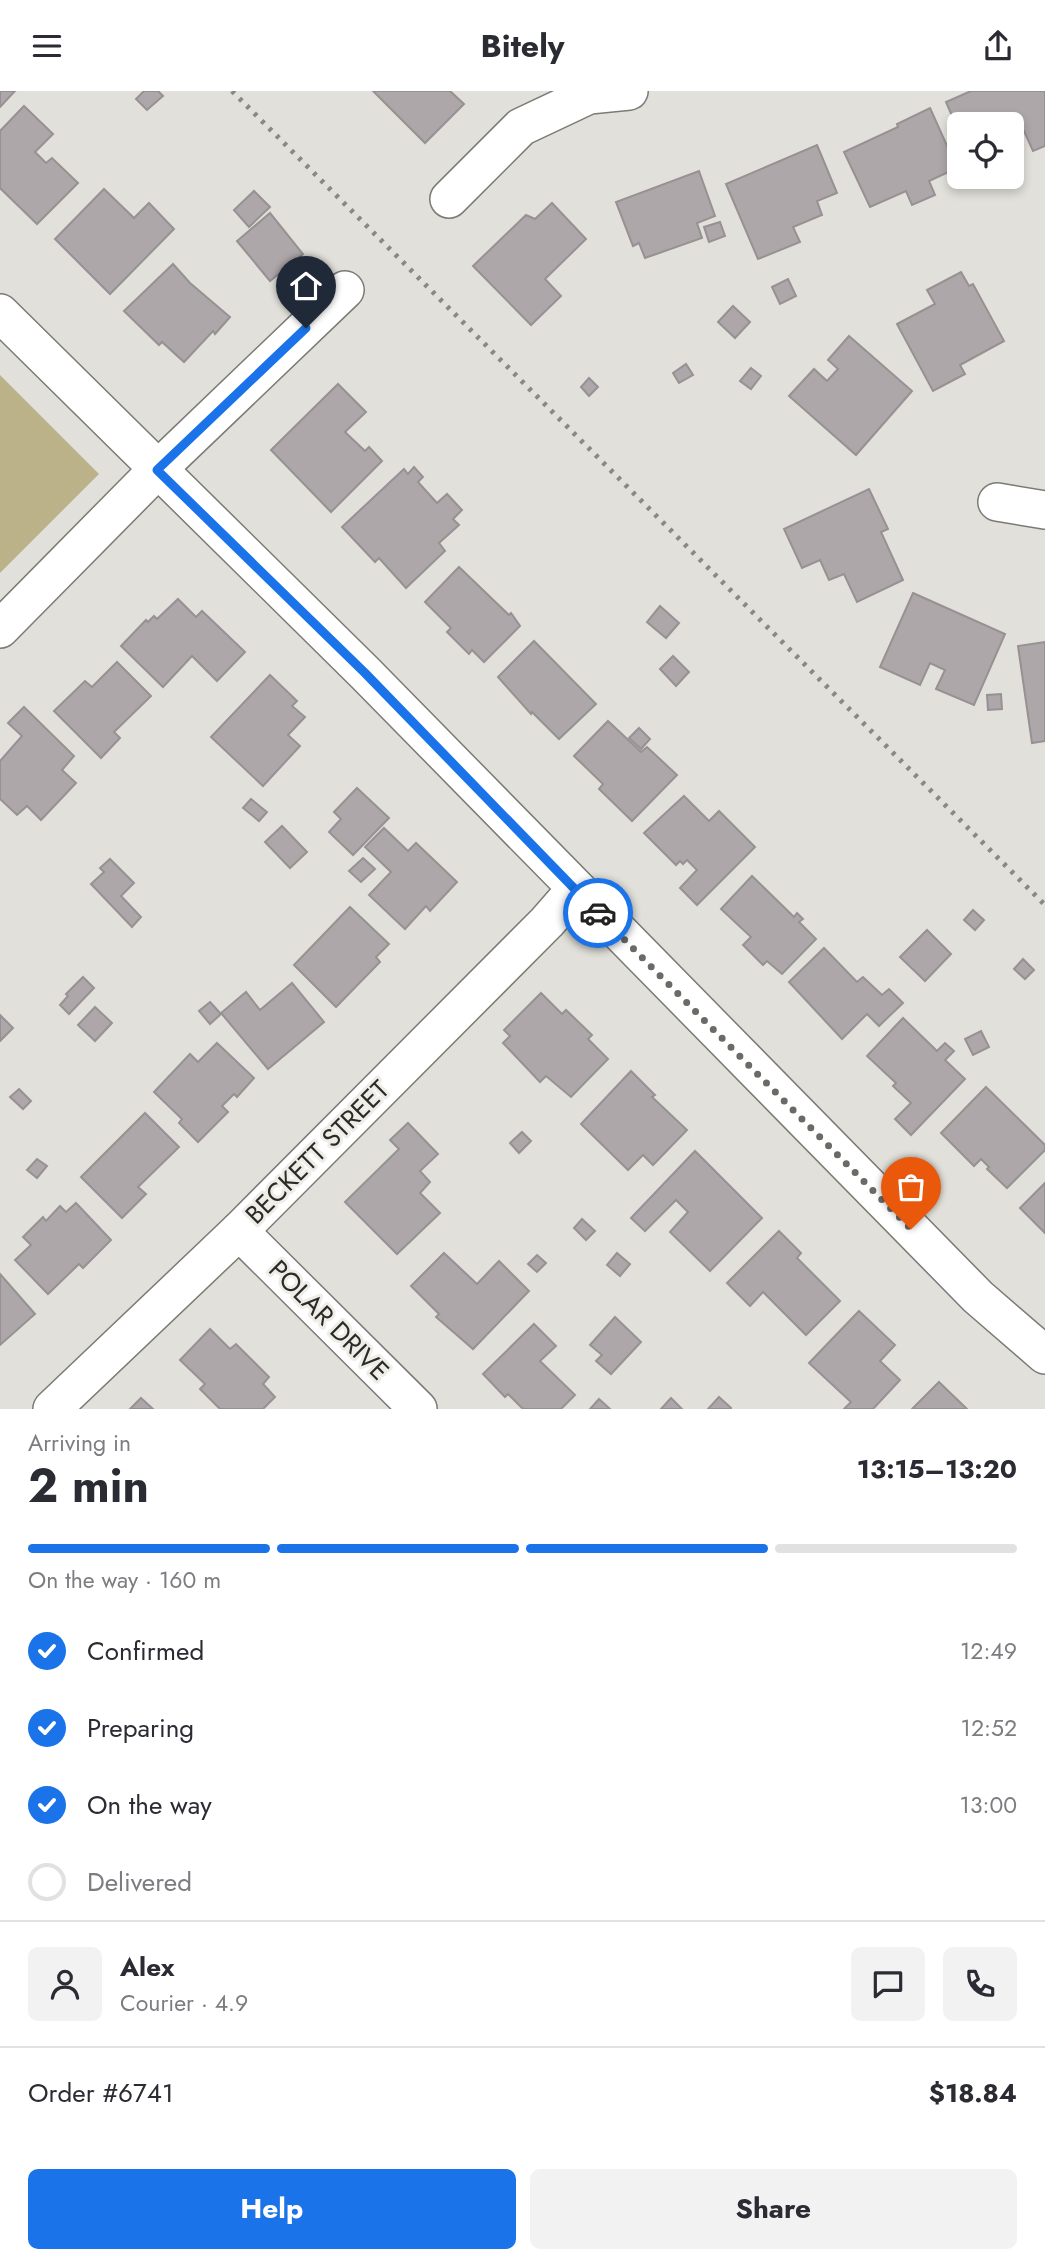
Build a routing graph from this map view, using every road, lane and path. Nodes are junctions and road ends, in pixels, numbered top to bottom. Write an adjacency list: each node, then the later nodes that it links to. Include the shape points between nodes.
1 (629, 91): 2 (street)
2 (587, 93): 3 (street, via 521,127)
3 (449, 199)
4 (345, 290): 6 (street)
5 (0, 313): 6 (street)
6 (157, 470): 9 (street); 10 (street, via 365,673)
7 (998, 502): 8 (street)
8 (1045, 510)
9 (0, 629)
10 (575, 890): 11 (street, BECKETT STREET); 12 (street, via 978,1297)
11 (239, 1231): 13 (street, BECKETT STREET); 14 (street, POLAR DRIVE)
12 (1045, 1355)
13 (52, 1409)
14 (418, 1409)

